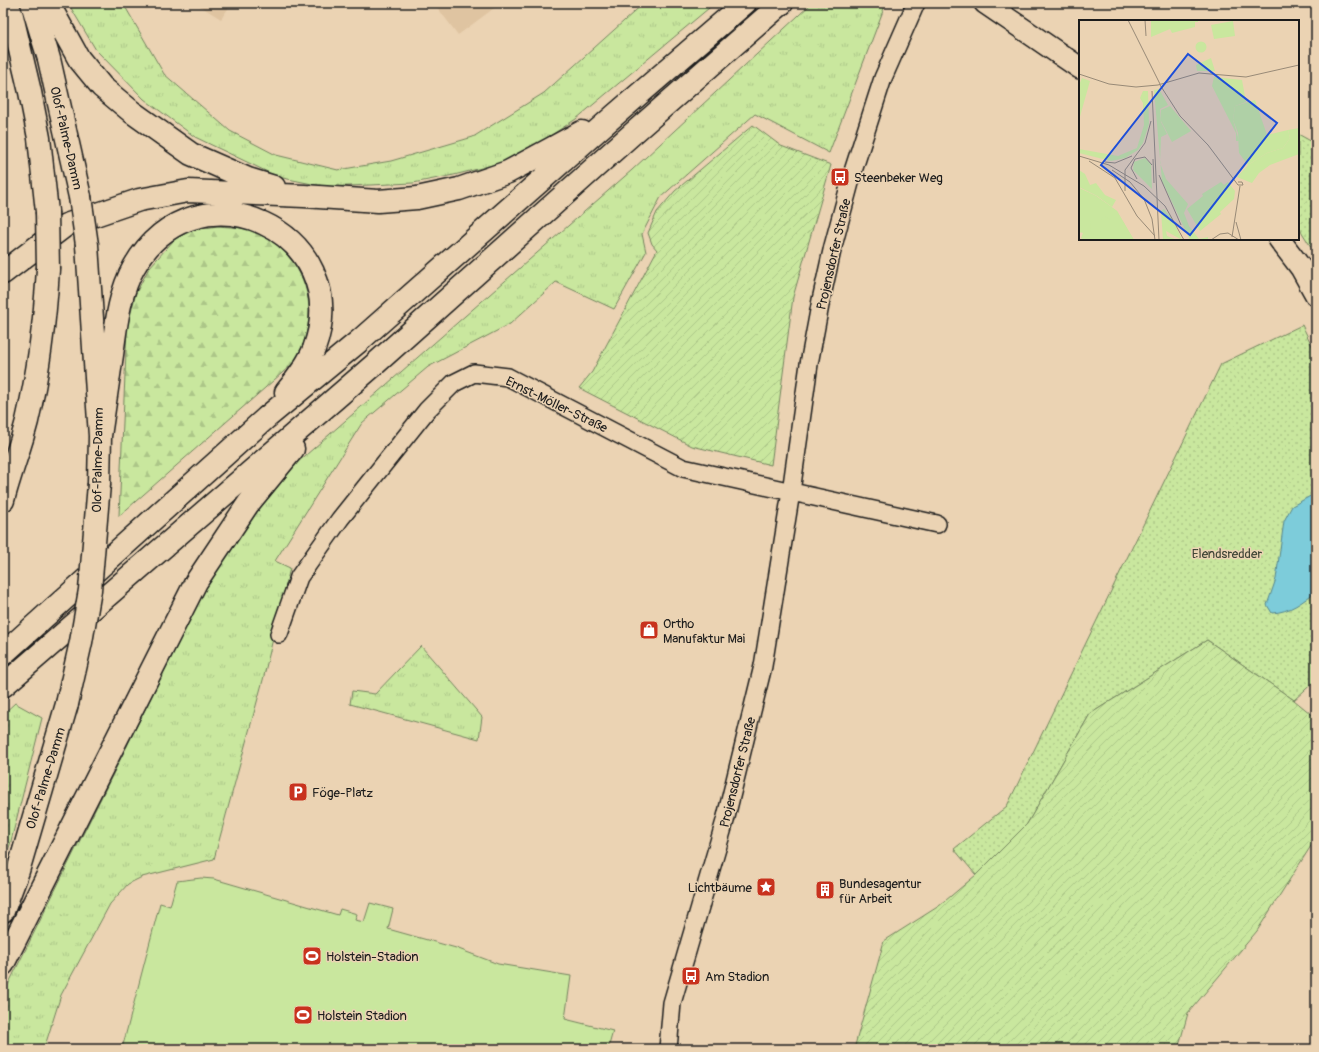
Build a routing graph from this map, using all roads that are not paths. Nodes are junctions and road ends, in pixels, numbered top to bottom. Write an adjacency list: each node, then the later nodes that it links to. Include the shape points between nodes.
1 (7, 3): 18 (highway, Olof-Palme-Damm, bridge, via 39,138 47,212 48,269 45,313 35,382 18,454)
2 (32, 3): 16 (highway, Olof-Palme-Damm, bridge, via 49,59 80,197 87,245)
3 (48, 3): 10 (highway, via 79,59 102,87 161,134 191,154 248,178)
4 (745, 3): 9 (highway)
5 (782, 3): 14 (highway)
6 (916, 3): 17 (street, Projensdorfer Straße, via 883,78 841,213 819,307)
7 (985, 3): 8 (main road)
8 (1079, 67)
9 (615, 115): 10 (highway, via 508,172 459,189 417,198 378,201); 15 (highway, via 358,342)
10 (304, 196): 12 (highway, via 188,191 139,200 66,225)
11 (1280, 240): 13 (main road, via 1301,268)
12 (3, 273)
13 (1316, 296)
14 (374, 365): 22 (highway); 24 (highway, via 270,476 248,504 196,582)
15 (266, 418): 16 (highway, via 294,383 313,350 321,311 319,292 305,259 284,234 256,219 238,215 209,215 192,218 159,236 145,250 134,268 124,290 117,318); 21 (highway)
16 (100, 436): 23 (highway, Olof-Palme-Damm, bridge, via 99,484 90,590 81,642 67,704 18,871)
17 (791, 492): 19 (street); 20 (street, Ernst-Möller-Straße, via 683,468 508,377 474,373 454,383 427,410 340,519 299,577); 25 (street, Projensdorfer Straße, via 763,666 727,814 672,1003)
18 (3, 500)
19 (937, 524)
20 (279, 634)
21 (3, 654)
22 (3, 686)
23 (3, 911)
24 (3, 964)
25 (668, 1049)

